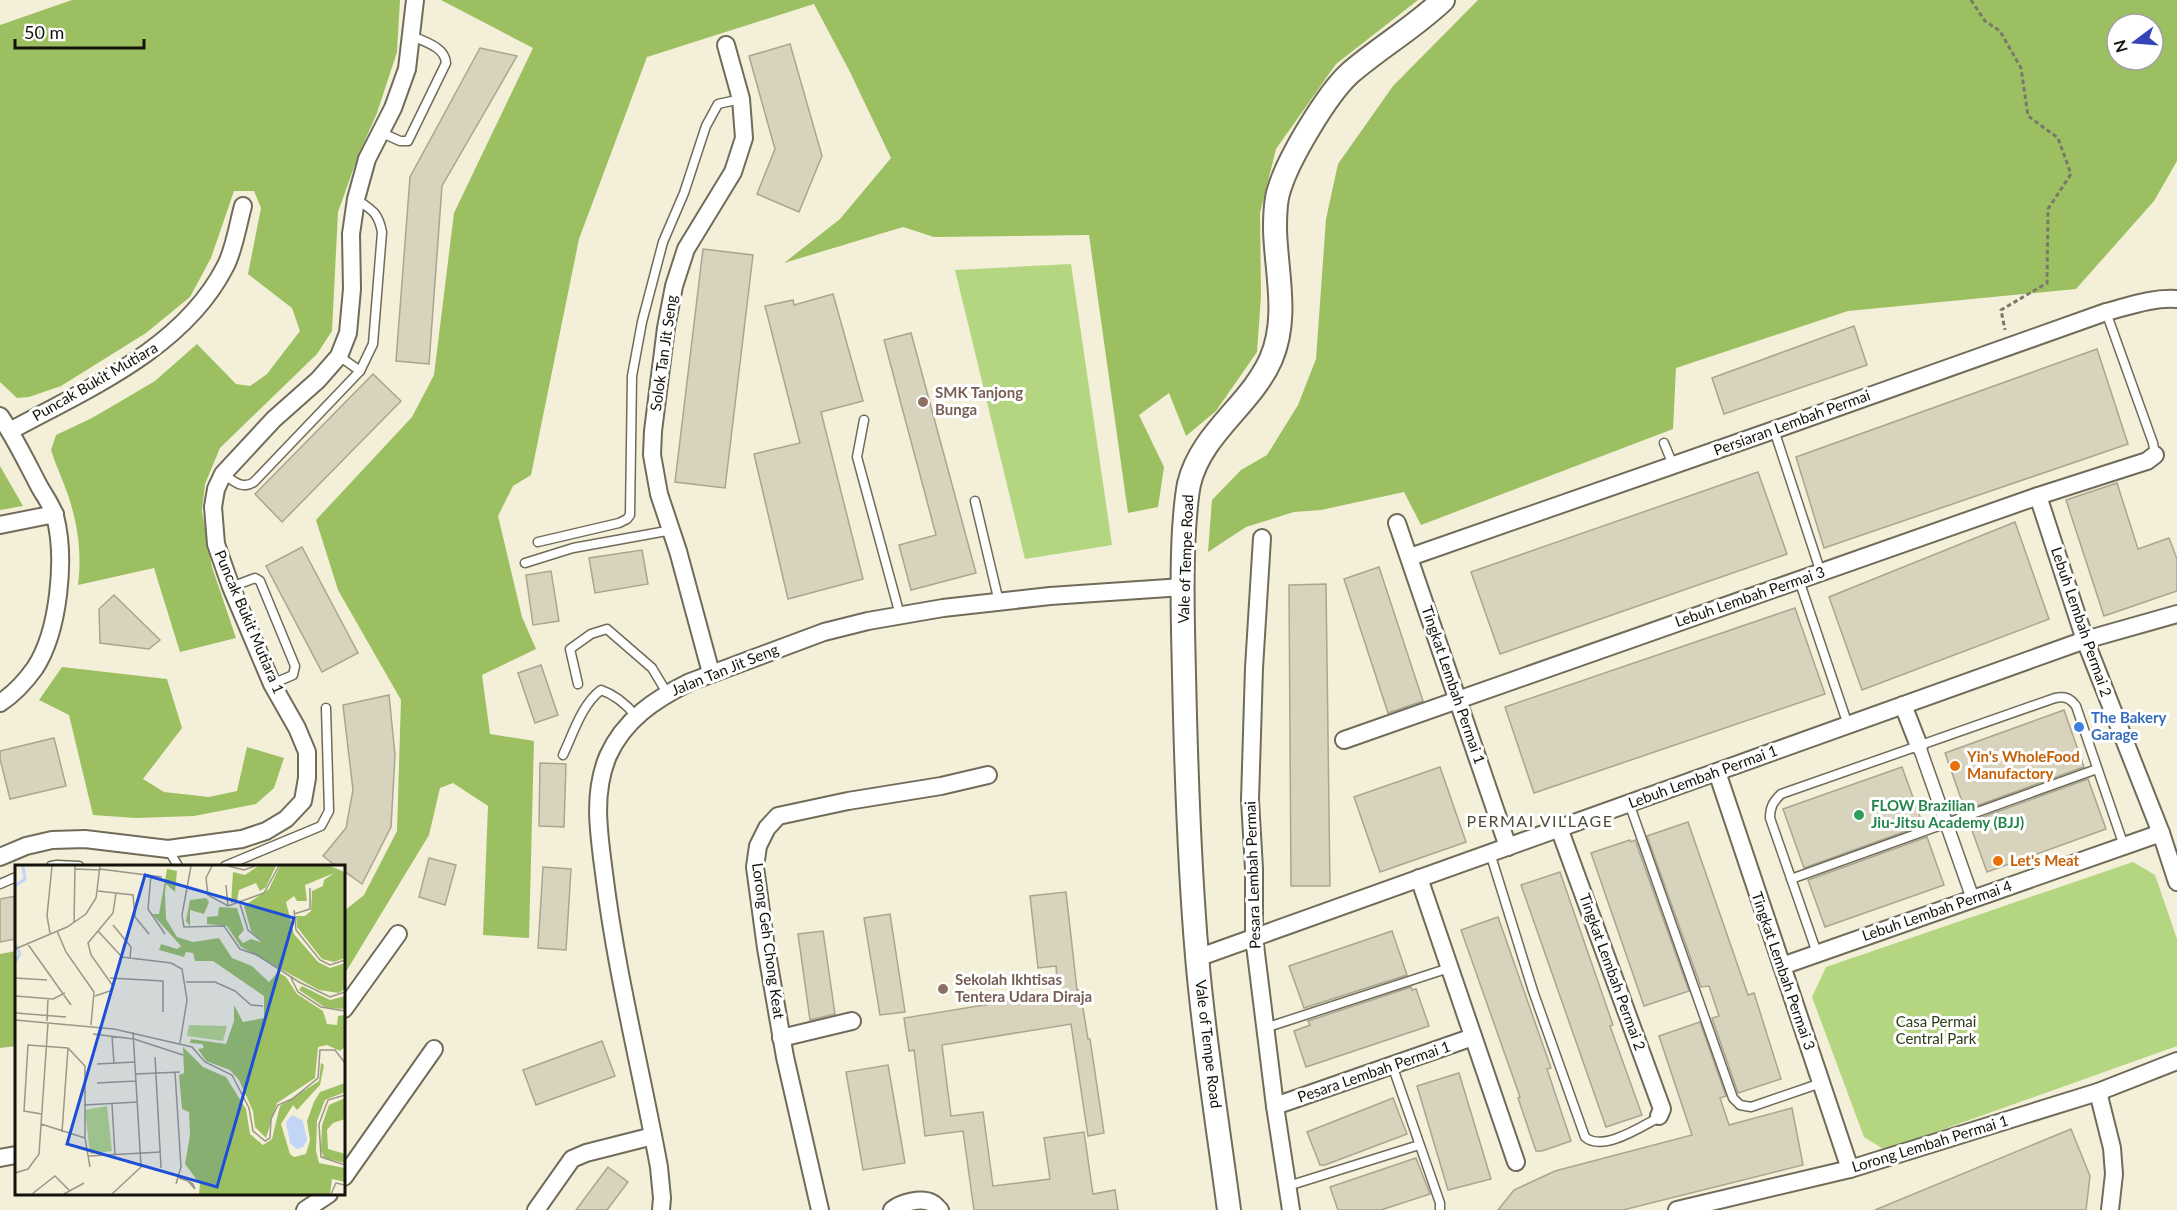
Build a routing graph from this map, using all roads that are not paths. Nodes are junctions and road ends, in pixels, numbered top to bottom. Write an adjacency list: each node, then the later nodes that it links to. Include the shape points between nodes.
1 (415, 0): 3 (street, Puncak Bukit Mutiara 1)
2 (1443, 0): 34 (main road, Vale of Tempe Road, via 1346,76 1292,160 1278,192 1275,227 1282,309 1278,335 1271,359 1251,391 1199,456 1189,484)
3 (412, 36): 6 (street, Puncak Bukit Mutiara 1, via 407,69); 6 (lane, via 440,50 446,55 446,63 408,141)
4 (726, 45): 5 (street, Solok Tan Jit Seng)
5 (741, 99): 26 (street, Solok Tan Jit Seng, via 744,138 733,172 686,249 666,328 652,455 659,494); 28 (lane, via 718,104 706,126 663,243 632,376 630,515 619,523)
6 (380, 132): 7 (street, Puncak Bukit Mutiara 1, via 367,159)
7 (356, 199): 11 (street, Puncak Bukit Mutiara 1, via 348,333); 12 (lane, via 375,212 382,232 373,344)
8 (243, 206): 16 (street, Puncak Bukit Mutiara, via 226,266 193,315 160,345)
9 (2177, 299): 10 (street, Persiaran Lembah Permai)
10 (2106, 312): 15 (street, Persiaran Lembah Permai); 18 (lane)
11 (339, 356): 12 (lane); 20 (street, Puncak Bukit Mutiara 1)
12 (360, 371): 20 (lane, via 254,482 242,486)
13 (0, 416): 16 (street)
14 (864, 420): 37 (lane, via 856,458)
15 (1774, 430): 19 (street, Persiaran Lembah Permai); 31 (lane)
16 (10, 431): 23 (street)
17 (1664, 443): 19 (lane)
18 (2155, 455): 21 (street, Lebuh Lembah Permai 3, via 2147,461)
19 (1673, 465): 29 (street, Persiaran Lembah Permai)
20 (223, 474): 33 (street, Puncak Bukit Mutiara 1, via 216,489 214,525 216,544)
21 (2038, 496): 31 (street, Lebuh Lembah Permai 3); 38 (street, Lebuh Lembah Permai 2)
22 (975, 501): 35 (lane)
23 (55, 514): 25 (street); 44 (street, via 60,548 59,586 48,636 36,666)
24 (1397, 523): 29 (street, Tingkat Lembah Permai 1)
25 (0, 525)
26 (672, 530): 30 (lane, via 573,548); 39 (street, Solok Tan Jit Seng)
27 (1262, 538): 73 (street, Pesara Lembah Permai, via 1250,800)
28 (538, 542)
29 (1410, 557): 43 (street, Tingkat Lembah Permai 1)
30 (525, 563)
31 (1821, 573): 32 (street, Lebuh Lembah Permai 3)
32 (1799, 580): 43 (street, Lebuh Lembah Permai 3); 48 (lane)
33 (231, 587): 40 (street, Puncak Bukit Mutiara 1); 40 (lane, via 255,578 260,582 295,666 293,675)
34 (1183, 587): 35 (street, Jalan Tan Jit Seng); 75 (main road, Vale of Tempe Road)
35 (999, 602): 37 (street, Jalan Tan Jit Seng)
36 (2177, 614): 38 (street, Lebuh Lembah Permai 1)
37 (900, 615): 39 (street, Jalan Tan Jit Seng, via 824,632)
38 (2085, 640): 45 (street, Lebuh Lembah Permai 1); 58 (street, Lebuh Lembah Permai 2)
39 (711, 673): 42 (street, Jalan Tan Jit Seng)
40 (272, 684): 61 (street, Puncak Bukit Mutiara 1, via 307,752 303,801 286,819 258,833 219,843)
41 (578, 684): 42 (lane, via 570,649 579,640 607,629 652,668)
42 (667, 693): 47 (street, Jalan Tan Jit Seng)
43 (1458, 700): 49 (street, Lebuh Lembah Permai 3); 60 (street, Tingkat Lembah Permai 1)
44 (0, 704)
45 (1903, 705): 48 (street, Lebuh Lembah Permai 1); 50 (street)
46 (326, 708): 65 (lane, via 330,811 321,826)
47 (636, 716): 51 (lane, via 624,703 601,690 579,720); 90 (street, Jalan Tan Jit Seng, via 621,732 608,758 601,778 598,821 611,930)
48 (1848, 725): 53 (street, Lebuh Lembah Permai 1)
49 (1344, 740)
50 (1919, 746): 52 (lane, via 2064,696 2076,706); 56 (street); 68 (lane, via 1774,800 1770,818)
51 (563, 755)
52 (2097, 770): 56 (lane); 59 (lane)
53 (1716, 772): 55 (street, Lebuh Lembah Permai 1); 76 (street, Tingkat Lembah Permai 3)
54 (988, 774): 82 (street, Lorong Geh Chong Keat, via 941,786 803,809 778,816 767,828 758,846 755,867)
55 (1629, 803): 57 (street, Lebuh Lembah Permai 1); 86 (lane, via 1733,1098 1740,1105 1751,1107)
56 (1946, 824): 68 (lane); 71 (street)
57 (1559, 828): 60 (street, Lebuh Lembah Permai 1); 89 (street, Tingkat Lembah Permai 2, via 1662,1109)
58 (2161, 833): 59 (street, Lebuh Lembah Permai 4); 69 (street, Lebuh Lembah Permai 2)
59 (2124, 846): 71 (street, Lebuh Lembah Permai 4)
60 (1508, 847): 62 (street, Lebuh Lembah Permai 1)
61 (168, 849): 63 (street, Puncak Bukit Mutiara 1, via 85,839 52,840); 64 (lane)
62 (1490, 853): 67 (street, Lebuh Lembah Permai 1); 89 (lane, via 1585,1137 1599,1142 1621,1137)
63 (0, 857)
64 (177, 865)
65 (230, 865)
66 (15, 877): 70 (lane)
67 (1419, 878): 73 (street, Lebuh Lembah Permai 1); 77 (street)
68 (1791, 879): 74 (lane)
69 (2177, 882)
70 (0, 884)
71 (1973, 899): 74 (street, Lebuh Lembah Permai 4)
72 (398, 934): 78 (street)
73 (1254, 937): 75 (street, Lebuh Lembah Permai 1); 80 (street, Pesara Lembah Permai)
74 (1817, 953): 76 (street, Lebuh Lembah Permai 4)
75 (1197, 958): 105 (main road, Vale of Tempe Road)
76 (1782, 966): 86 (street, Tingkat Lembah Permai 3)
77 (1449, 968): 80 (lane); 81 (street)
78 (345, 1008)
79 (852, 1022): 82 (street)
80 (1265, 1028): 88 (street, Pesara Lembah Permai)
81 (1473, 1037): 85 (street, Pesara Lembah Permai 1); 94 (street)
82 (782, 1038): 102 (street, Lorong Geh Chong Keat)
83 (434, 1049): 96 (street)
84 (2177, 1060): 87 (street, Lorong Lembah Permai 1)
85 (1392, 1065): 88 (street, Pesara Lembah Permai 1); 91 (lane)
86 (1821, 1083): 95 (street, Tingkat Lembah Permai 3)
87 (2098, 1092): 95 (street, Lorong Lembah Permai 1); 109 (street, via 2112,1148)
88 (1275, 1106): 97 (street, Pesara Lembah Permai)
89 (1659, 1116)
90 (653, 1136): 100 (street, via 572,1159); 101 (street, Jalan Tan Jit Seng, via 662,1183)
91 (1419, 1145): 97 (lane); 107 (lane)
92 (15, 1155): 93 (street)
93 (0, 1158)
94 (1516, 1162)
95 (1851, 1169): 108 (street, Lorong Lembah Permai 1)
96 (345, 1176)
97 (1288, 1186): 106 (street, Pesara Lembah Permai)
98 (328, 1195): 99 (street)
99 (305, 1210)
100 (536, 1210)
101 (661, 1210)
102 (820, 1210)
103 (892, 1210): 104 (street, via 917,1201 932,1202)
104 (940, 1210)
105 (1228, 1210)
106 (1292, 1210)
107 (1440, 1210)
108 (1677, 1210)
109 (2110, 1210)

